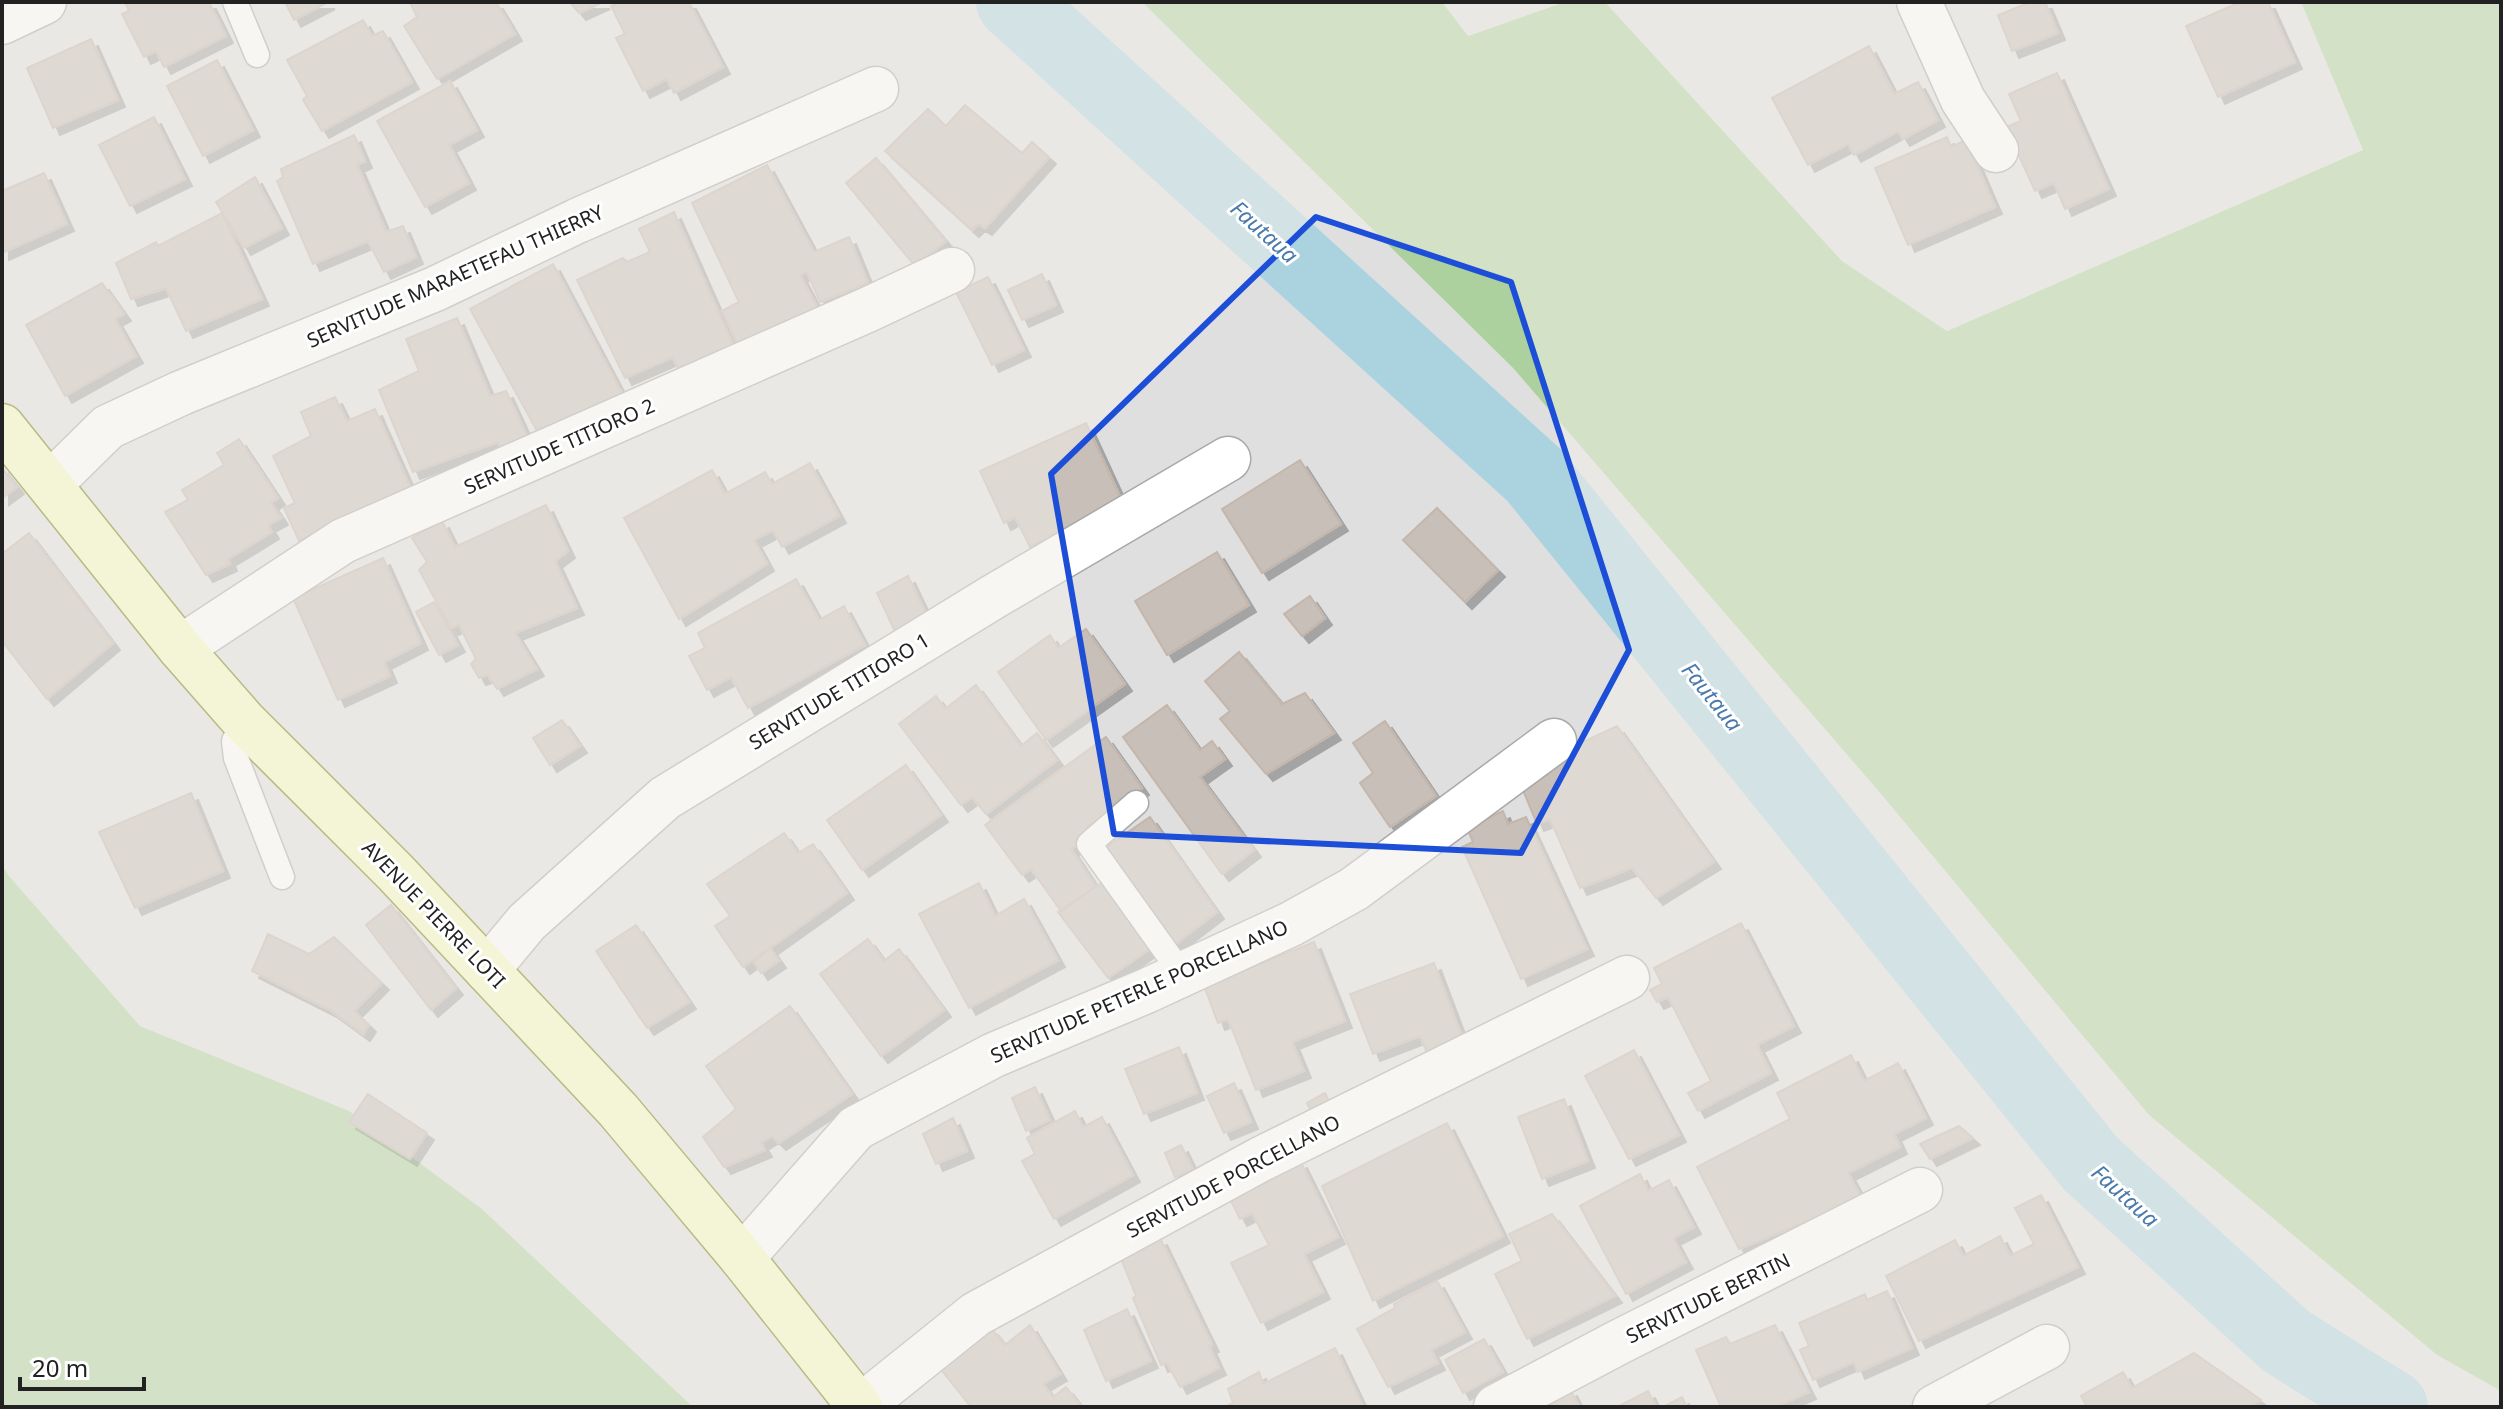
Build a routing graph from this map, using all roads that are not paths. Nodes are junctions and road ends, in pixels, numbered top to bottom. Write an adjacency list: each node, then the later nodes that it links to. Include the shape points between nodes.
1 (44, 2): 4 (street)
2 (235, 2): 5 (lane)
3 (1919, 2): 7 (street, via 1963,100)
4 (2, 22)
5 (257, 55)
6 (876, 89): 11 (street, SERVITUDE MARAETEFAU THIERRY, via 435,289 108,427)
7 (1996, 150)
8 (952, 270): 12 (street, SERVITUDE TITIORO 2, via 343,541)
9 (2, 426): 11 (main road, AVENUE PIERRE LOTI)
10 (1228, 459): 17 (street, SERVITUDE TITIORO 1, via 665,798 527,922)
11 (50, 484): 12 (main road, AVENUE PIERRE LOTI)
12 (180, 648): 13 (main road, AVENUE PIERRE LOTI)
13 (244, 721): 16 (lane, via 234,741 236,758); 17 (main road, AVENUE PIERRE LOTI)
14 (1554, 741): 18 (street, SERVITUDE PETERLE PORCELLANO, via 1354,889)
15 (1136, 803): 18 (lane, via 1089,844)
16 (282, 877)
17 (487, 970): 21 (main road, AVENUE PIERRE LOTI, via 618,1110)
18 (1182, 974): 21 (street, SERVITUDE PETERLE PORCELLANO, via 994,1055 856,1128)
19 (1627, 978): 23 (street, SERVITUDE PORCELLANO, via 1261,1159 976,1314)
20 (1920, 1190): 24 (street, SERVITUDE BERTIN)
21 (742, 1258): 23 (main road, AVENUE PIERRE LOTI)
22 (2047, 1347): 25 (street)
23 (860, 1407)
24 (1496, 1407)
25 (1935, 1407)

